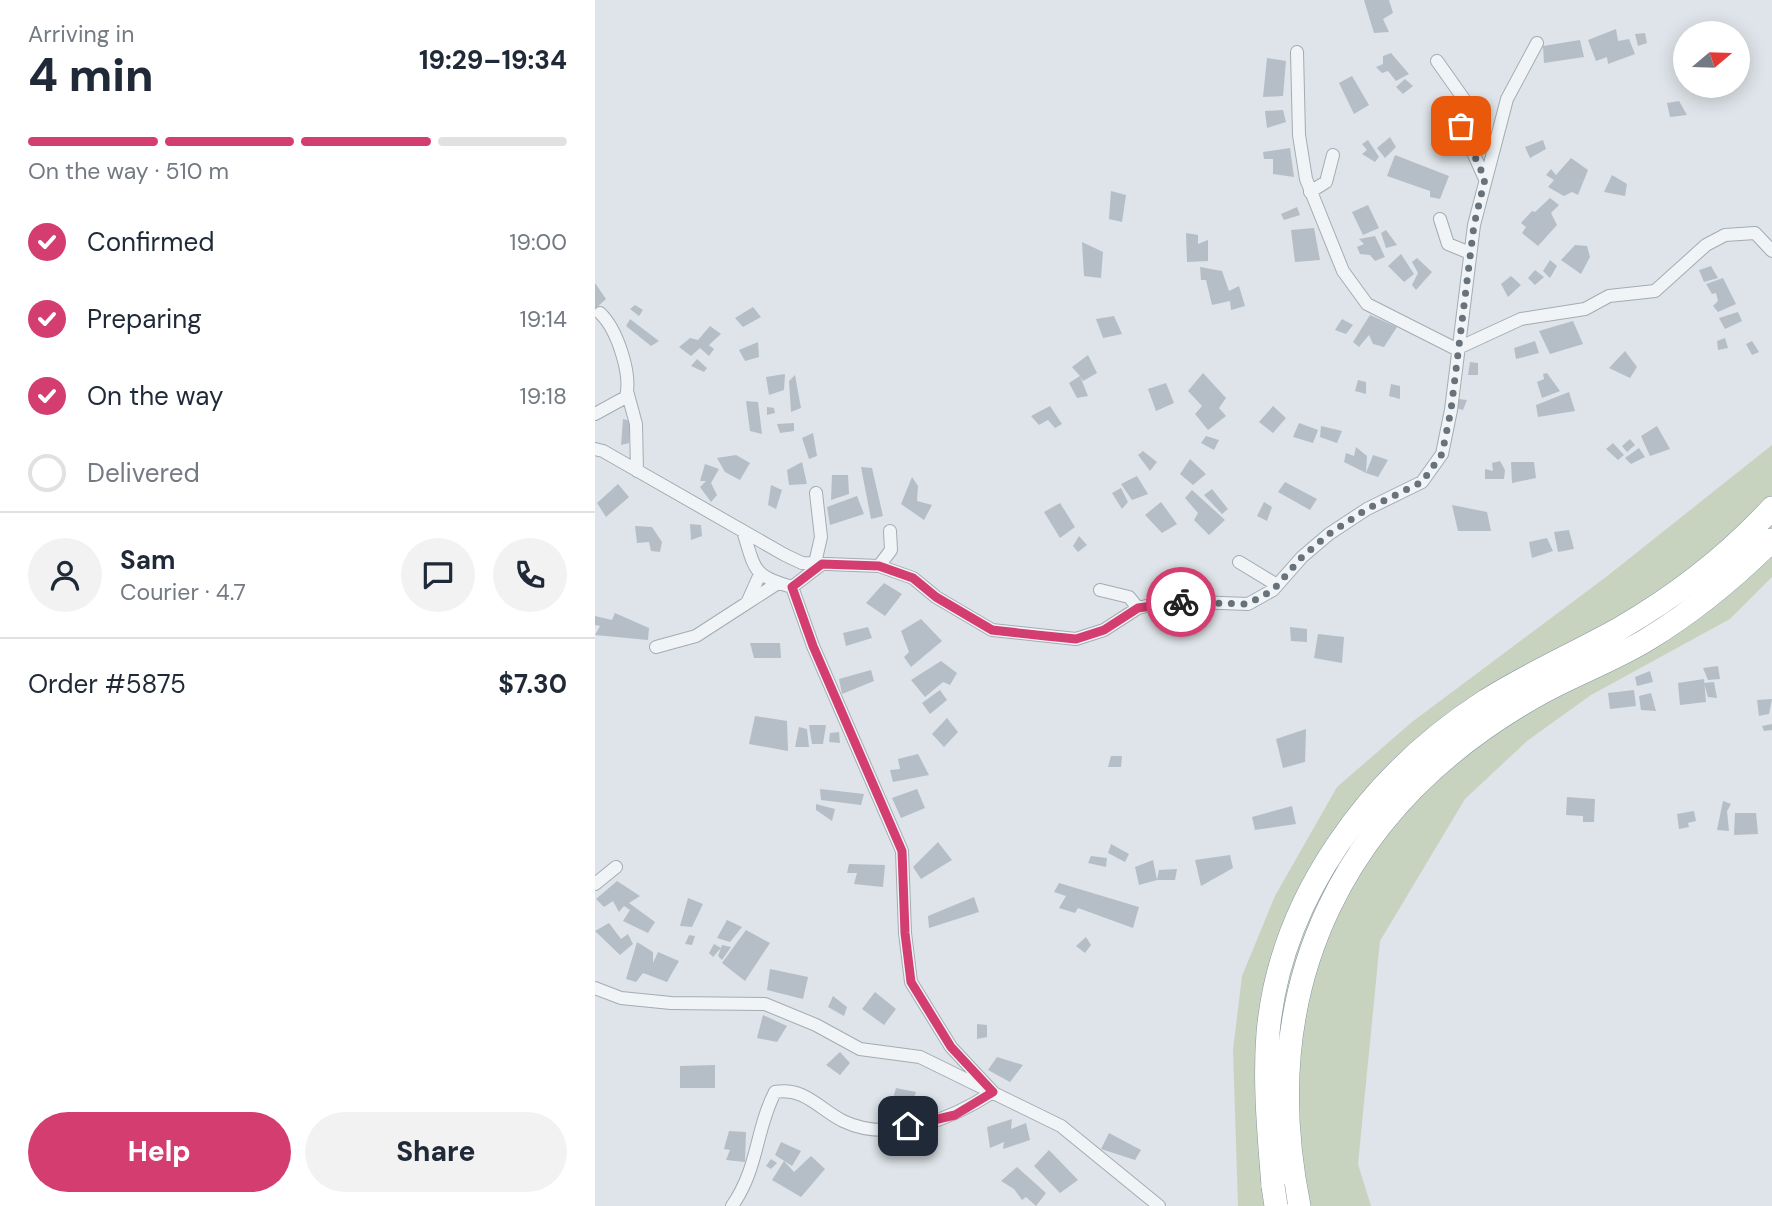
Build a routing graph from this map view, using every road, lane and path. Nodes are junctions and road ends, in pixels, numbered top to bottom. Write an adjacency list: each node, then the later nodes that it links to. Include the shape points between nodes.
1 (1537, 43): 7 (street, via 1507,99)
2 (1297, 52): 8 (street, via 1299,135)
3 (1437, 61): 5 (street, via 1473,112)
4 (1461, 126): 5 (street)
5 (1469, 144): 7 (street)
6 (1333, 155): 8 (street, via 1326,182)
7 (1485, 179): 11 (street)
8 (1310, 192): 13 (street, via 1343,271 1367,304)
9 (1440, 219): 11 (street, via 1448,244)
10 (1772, 251): 13 (street, via 1755,233 1725,235 1706,245 1655,291 1609,296 1585,309 1521,319)
11 (1470, 253): 13 (street)
12 (600, 313): 14 (street, via 609,321 627,365)
13 (1456, 349): 28 (street, via 1442,454 1422,482 1329,534)
14 (627, 391): 15 (street, via 626,397); 17 (street, via 636,424)
15 (595, 414)
16 (595, 449): 17 (street)
17 (637, 471): 20 (street)
18 (816, 493): 24 (street, via 821,537)
19 (1772, 508): 38 (highway, via 1738,545 1685,587 1484,702 1425,746 1374,797 1333,852 1300,907 1280,965 1268,1032 1267,1101)
20 (743, 531): 24 (street, via 802,563); 26 (street)
21 (890, 531): 25 (street, via 891,550)
22 (1772, 540): 38 (highway, via 1739,573 1646,640 1539,694 1479,731 1440,760 1374,830 1343,876 1306,967 1294,1026)
23 (1239, 562): 28 (street)
24 (818, 563): 25 (street); 29 (street)
25 (879, 566): 32 (street, via 913,578 992,630 1076,639 1104,630)
26 (760, 574): 27 (street); 31 (street)
27 (778, 583): 29 (street); 31 (street)
28 (1277, 585): 32 (street, via 1248,604 1167,601)
29 (792, 587): 37 (street, via 902,851 911,982 951,1047)
30 (1100, 590): 32 (street, via 1129,597)
31 (747, 603): 33 (street, via 696,636)
32 (1138, 608)
33 (656, 647)
34 (616, 867): 35 (street)
35 (595, 884)
36 (595, 988): 37 (street, via 621,998 671,1003 765,1004 860,1049 920,1057)
37 (993, 1092): 39 (street, via 955,1115 892,1131 845,1122 800,1093 775,1092 765,1111 756,1159); 40 (street, via 1061,1126)
38 (1281, 1199)
39 (732, 1206)
40 (1159, 1206)

